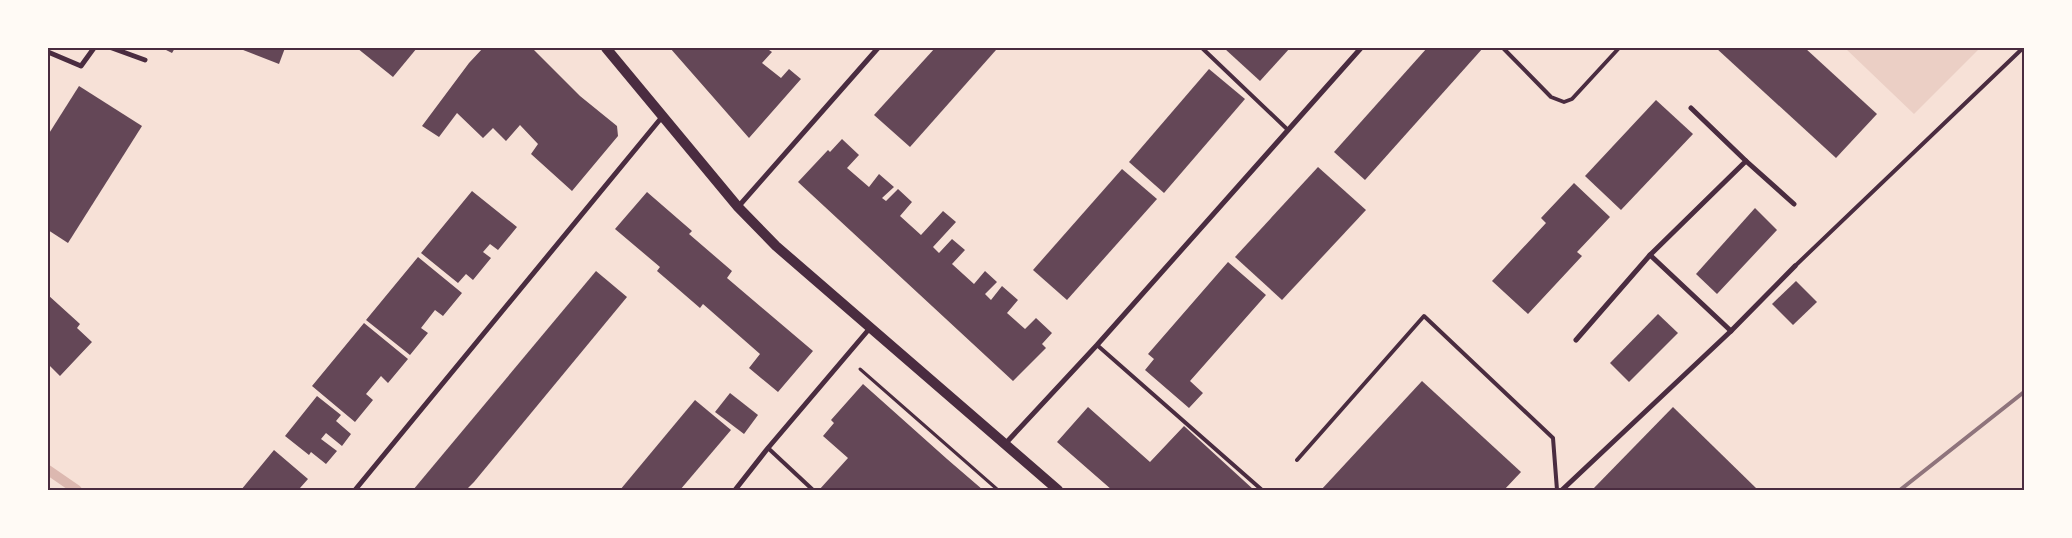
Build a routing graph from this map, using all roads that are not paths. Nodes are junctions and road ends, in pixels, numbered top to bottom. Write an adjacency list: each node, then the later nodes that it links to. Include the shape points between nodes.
1 (94, 48): 10 (street, via 81,66)
2 (112, 48): 11 (street)
3 (606, 48): 13 (main road)
4 (878, 48): 17 (street)
5 (1202, 48): 14 (lane)
6 (1361, 48): 14 (street)
7 (1503, 48): 8 (lane, via 1551,96 1564,102 1572,99)
8 (1619, 48)
9 (2023, 48): 19 (lane)
10 (48, 52)
11 (145, 60)
12 (1691, 108): 15 (street)
13 (662, 117): 17 (main road); 27 (street)
14 (1288, 130): 23 (street)
15 (1746, 161): 16 (street); 18 (street)
16 (1794, 204)
17 (738, 207): 20 (main road, via 776,246)
18 (1650, 255): 21 (street); 22 (street)
19 (1795, 266): 21 (street)
20 (870, 327): 24 (main road); 25 (street)
21 (1730, 330): 33 (street)
22 (1576, 340)
23 (1097, 345): 24 (street); 31 (lane)
24 (1005, 444): 30 (main road)
25 (768, 448): 28 (street); 29 (lane)
26 (1297, 460): 32 (lane, via 1424,316 1553,438)
27 (355, 490)
28 (735, 490)
29 (813, 490)
30 (1058, 490)
31 (1262, 490)
32 (1556, 490)
33 (1562, 490)

